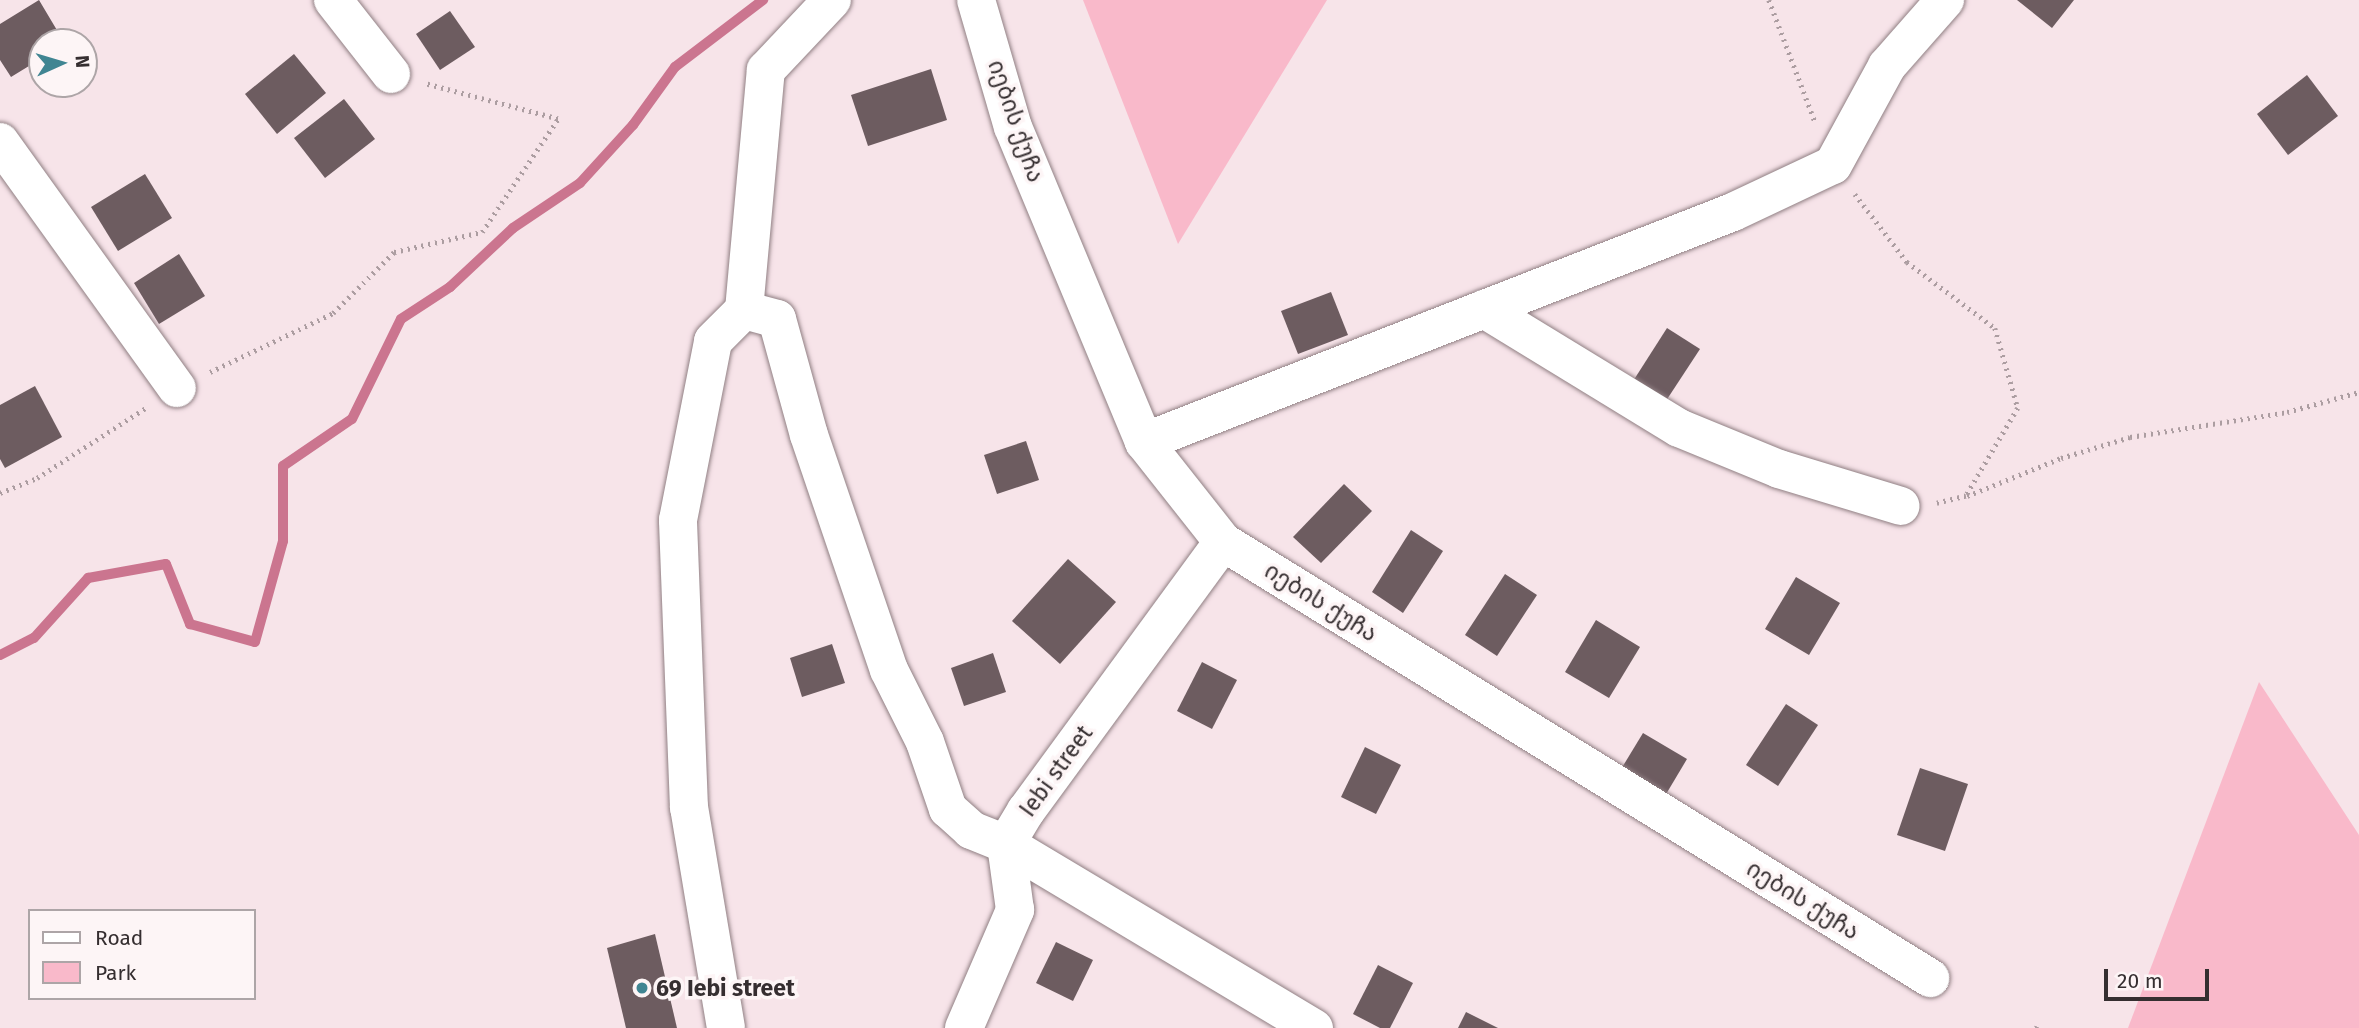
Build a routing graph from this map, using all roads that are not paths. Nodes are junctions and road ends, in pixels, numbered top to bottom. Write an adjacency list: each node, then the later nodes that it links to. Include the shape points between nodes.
1 (333, 0): 5 (street)
2 (832, 0): 8 (street, via 766,70)
3 (976, 0): 10 (street, იების ქუჩა, via 1013,127)
4 (1945, 0): 7 (street, via 1887,66 1833,165 1733,212)
5 (391, 74)
6 (0, 142): 9 (street)
7 (1485, 309): 10 (street); 11 (street, via 1679,428 1779,469)
8 (744, 310): 13 (street, via 777,319 809,435 884,657 925,742 948,809 971,830); 15 (street, via 713,341 678,520 689,808)
9 (177, 388)
10 (1144, 442): 12 (street, იების ქუჩა)
11 (1901, 506)
12 (1223, 542): 13 (street, Iebi street); 14 (street, იების ქუჩა)
13 (1006, 844): 16 (street, via 1016,910); 17 (street)
14 (1930, 978)
15 (726, 1027)
16 (964, 1028)
17 (1314, 1028)

